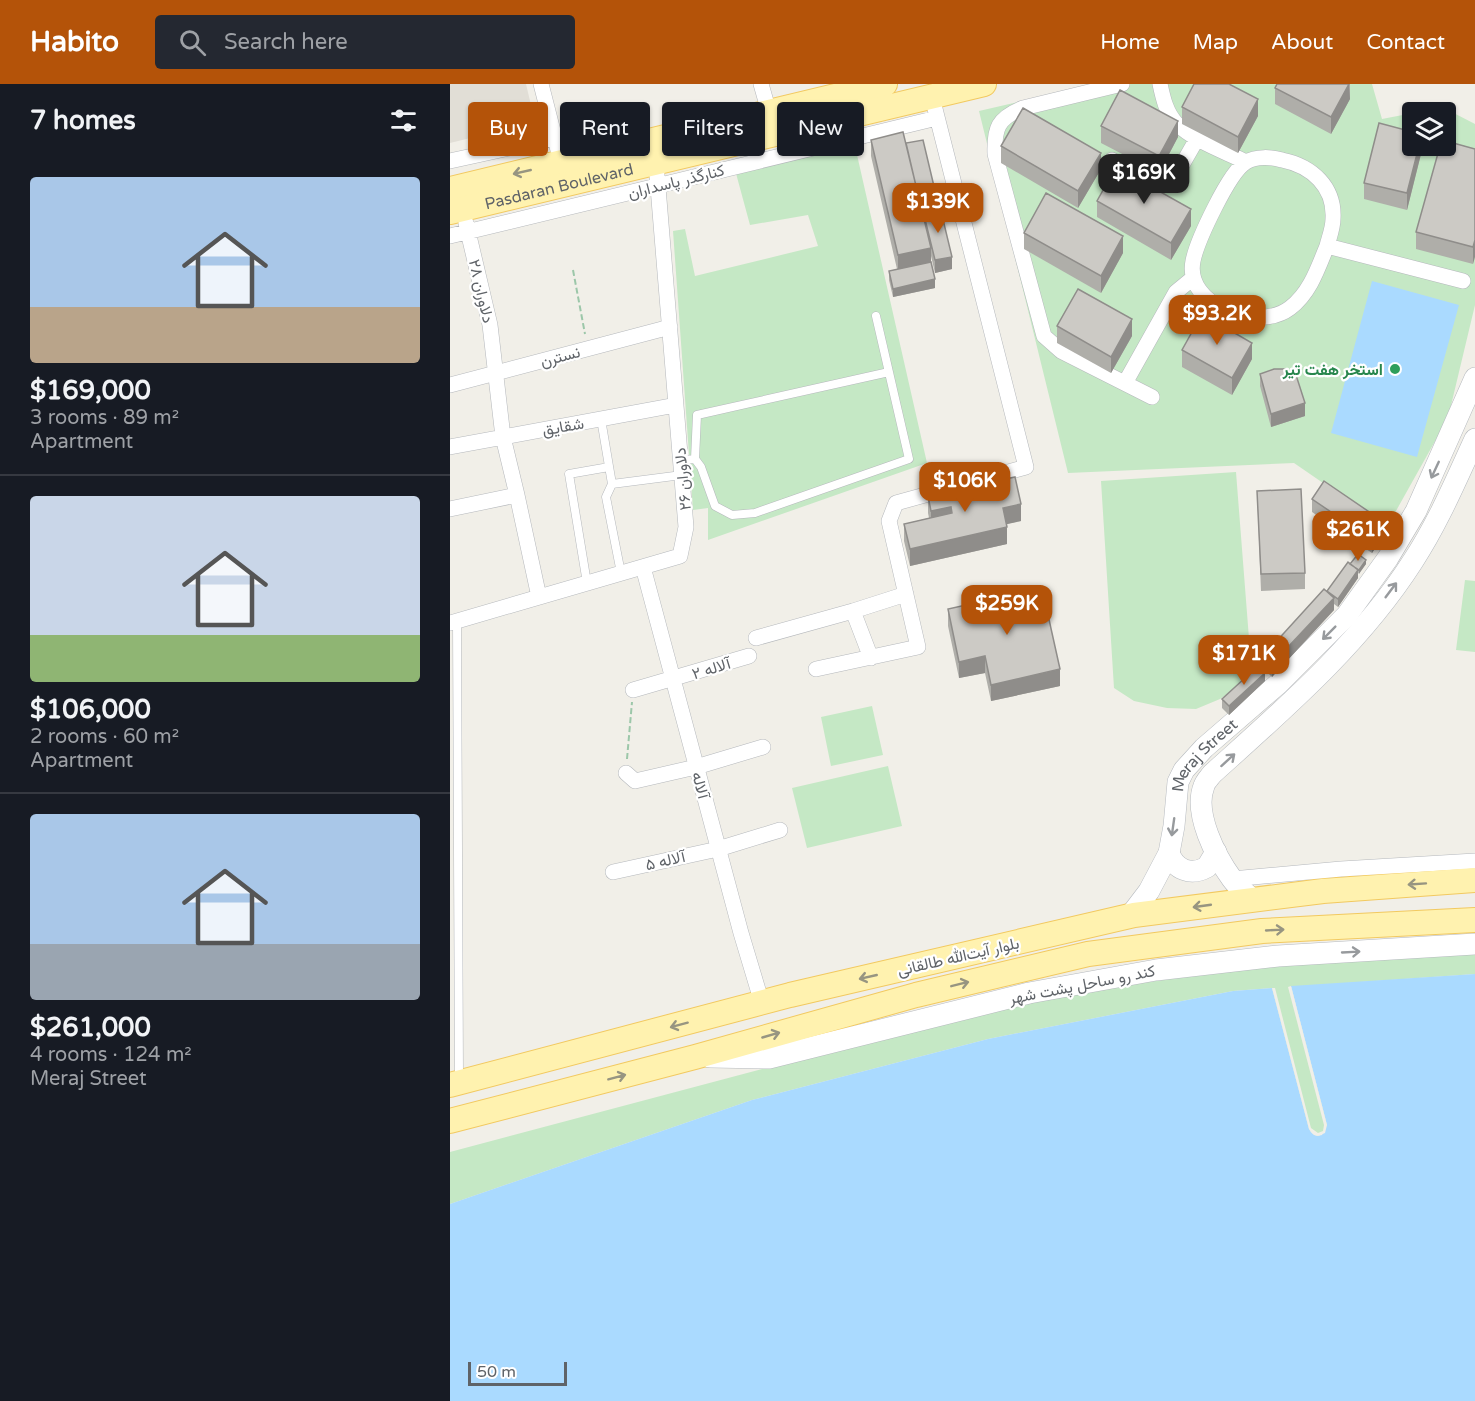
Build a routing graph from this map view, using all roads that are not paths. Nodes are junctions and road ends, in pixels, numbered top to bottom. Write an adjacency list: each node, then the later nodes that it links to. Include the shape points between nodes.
1 (541, 84): 10 (street)
2 (761, 84): 8 (street)
3 (885, 84): 8 (main road, Pasdaran Boulevard)
4 (984, 84): 7 (main road, Pasdaran Boulevard)
5 (1122, 84): 27 (street, via 1008,114 994,137 995,154 1044,336 1061,351)
6 (1160, 84): 9 (street, via 1176,123)
7 (934, 107): 15 (main road, Pasdaran Boulevard); 44 (street, via 1026,467 896,503 889,521)
8 (769, 112): 13 (main road, Pasdaran Boulevard)
9 (1198, 137): 11 (street, via 1175,177 1166,185 1152,182); 14 (street)
10 (555, 138): 12 (street); 13 (street)
11 (1112, 160)
12 (450, 161)
13 (561, 162): 16 (main road, Pasdaran Boulevard, one-way to 16)
14 (1246, 162): 19 (street, via 1279,159 1312,170 1332,203); 20 (street, via 1226,188 1198,244 1192,264)
15 (657, 174): 17 (main road, Pasdaran Boulevard); 23 (street, دلاوران ۲۶)
16 (450, 189)
17 (460, 218): 18 (street); 25 (street, دلاوران ۲۸, via 490,325)
18 (450, 236)
19 (1327, 246): 20 (street, via 1303,296 1289,309 1272,316 1240,317 1201,293); 21 (street)
20 (1193, 278): 27 (street, via 1176,292)
21 (1463, 281)
22 (876, 316): 24 (lane)
23 (670, 327): 25 (street, نسترن); 30 (street, دلاوران ۲۶)
24 (889, 372): 36 (lane, via 697,415); 36 (lane, via 909,459 755,513 732,515 715,506 701,467)
25 (497, 373): 28 (street, نسترن); 33 (street, دلاوران ۲۸)
26 (1475, 378): 32 (street, Meraj Street)
27 (1125, 383): 29 (street)
28 (450, 385)
29 (1152, 396)
30 (676, 405): 31 (street, شقایق); 36 (street, دلاوران ۲۶)
31 (601, 419): 33 (street, شقایق); 37 (lane)
32 (1453, 431): 34 (street); 60 (street, Meraj Street, one-way to 60, via 1410,520 1347,615 1184,770 1178,782)
33 (503, 437): 35 (street, شقایق); 39 (street, دلاوران ۲۸)
34 (1474, 440): 59 (street, Meraj Street, one-way to 34, via 1204,822 1204,785 1361,631 1413,561)
35 (450, 447)
36 (686, 465): 38 (lane); 41 (street, دلاوران ۲۶, via 687,527 680,556)
37 (609, 467): 38 (lane); 43 (lane, via 569,474)
38 (612, 484): 42 (lane, via 606,497)
39 (517, 495): 40 (street); 45 (street, دلاوران ۲۸)
40 (450, 509)
41 (643, 567): 42 (street, دلاوران ۲۶); 52 (street, آلاله)
42 (621, 573): 43 (street, دلاوران ۲۶)
43 (587, 583): 45 (street, دلاوران ۲۶)
44 (906, 594): 46 (street); 50 (street, via 918,647)
45 (538, 597): 47 (street, دلاوران ۲۶)
46 (853, 611): 48 (street); 50 (street)
47 (453, 622): 73 (lane)
48 (756, 638)
49 (749, 656): 52 (street, آلاله ۲)
50 (871, 658): 51 (street)
51 (816, 669)
52 (673, 680): 53 (street, آلاله ۲); 55 (street, آلاله)
53 (633, 690)
54 (763, 747): 55 (street)
55 (696, 767): 56 (street, via 635,781); 58 (street, آلاله)
56 (626, 773)
57 (780, 830): 58 (street, آلاله ۵)
58 (718, 849): 62 (street, آلاله ۵); 69 (street, آلاله)
59 (1216, 852): 60 (street, via 1207,867 1196,872 1179,867); 63 (street, Meraj Street)
60 (1169, 853): 66 (street, Meraj Street)
61 (1475, 861): 63 (street)
62 (613, 872)
63 (1232, 879): 65 (street, Meraj Street)
64 (1475, 880): 65 (main road, بلوار آیت‌الله طالقانی, one-way to 65)
65 (1252, 899): 66 (main road, بلوار آیت‌الله طالقانی, one-way to 66)
66 (1130, 916): 69 (main road, بلوار آیت‌الله طالقانی, one-way to 69)
67 (1475, 920): 71 (main road, one-way to 67, via 916,995 1088,954 1262,931)
68 (1475, 944): 71 (street, کند رو ساحل پشت شهر, one-way to 68, via 769,1058 1029,993 1156,970 1278,956)
69 (762, 1003): 70 (main road, بلوار آیت‌الله طالقانی, one-way to 70)
70 (566, 1056): 72 (main road, بلوار آیت‌الله طالقانی); 74 (main road, via 552,1065 552,1081 558,1087)
71 (695, 1056): 74 (main road, one-way to 71)
72 (488, 1076): 73 (main road, بلوار آیت‌الله طالقانی); 75 (main road, via 504,1085 504,1102)
73 (454, 1084)
74 (574, 1088): 75 (main road)
75 (499, 1108): 76 (main road)
76 (450, 1121)

